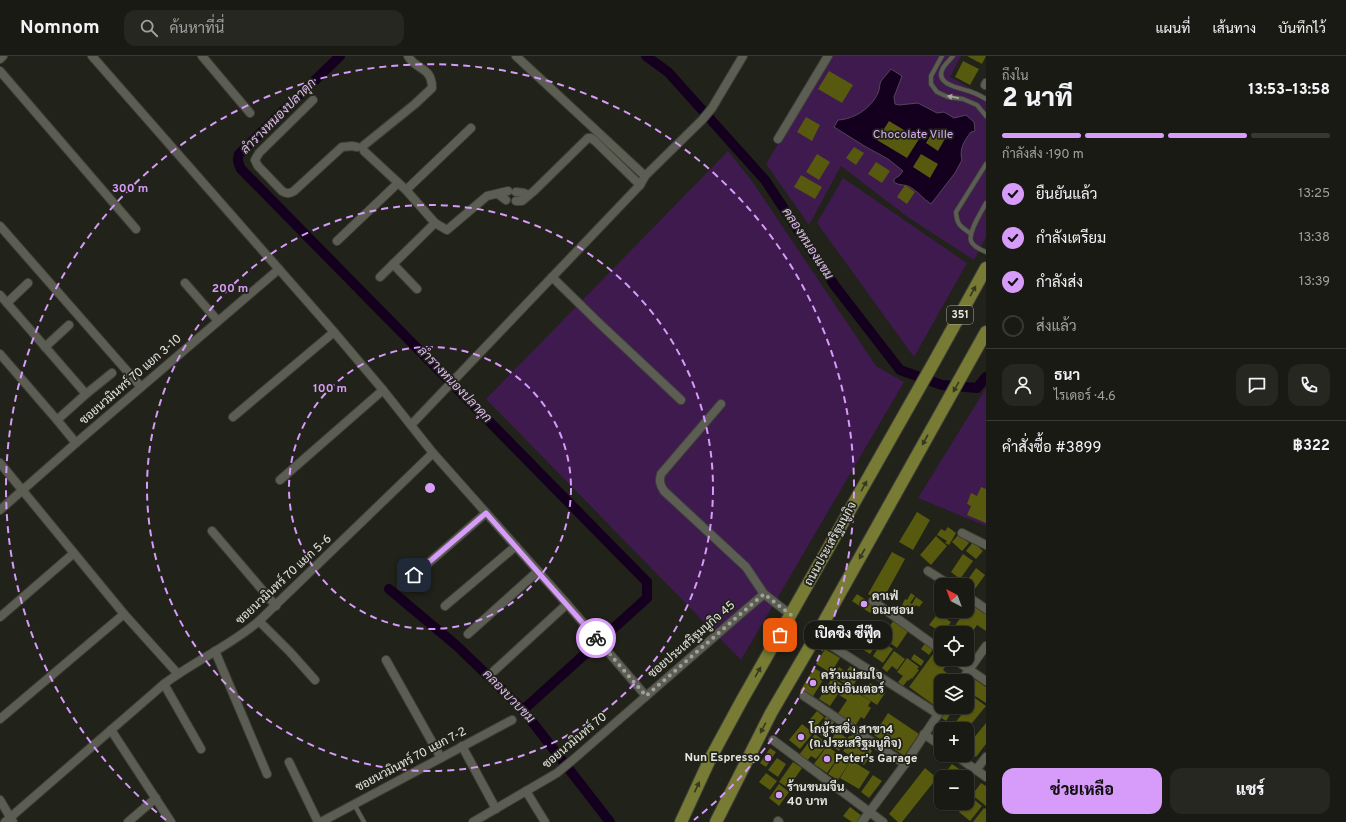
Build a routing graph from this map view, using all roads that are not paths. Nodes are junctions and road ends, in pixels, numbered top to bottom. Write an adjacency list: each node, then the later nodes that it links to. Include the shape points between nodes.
1 (3, 56): 10 (street)
2 (92, 56): 37 (street)
3 (202, 56): 14 (street)
4 (408, 56): 18 (street, via 428,72 432,88)
5 (516, 56): 20 (street)
6 (743, 56): 20 (street, via 712,108)
7 (828, 56): 17 (street)
8 (942, 56): 15 (lane, one-way to 8, via 977,105 937,92 931,84 931,76)
9 (953, 56): 12 (lane, via 942,70 944,81 950,86)
10 (0, 59)
11 (0, 71): 31 (street)
12 (986, 99)
13 (313, 100): 18 (street, via 259,153 256,160 258,166 282,191 294,191 342,147)
14 (250, 113)
15 (986, 116)
16 (471, 128): 23 (street)
17 (778, 139)
18 (361, 148): 21 (street)
19 (986, 164): 32 (lane, via 956,212 959,225)
20 (645, 176): 22 (street)
21 (398, 183): 23 (street); 33 (street)
22 (640, 185): 25 (street, via 595,141 588,138); 39 (street)
23 (406, 190): 29 (street)
24 (498, 194): 25 (street, via 512,191); 26 (street); 29 (street, via 487,196 447,230)
25 (528, 195): 27 (street, via 522,201)
26 (506, 200)
27 (516, 202)
28 (986, 203): 32 (lane)
29 (435, 223): 35 (street)
30 (0, 226): 52 (street)
31 (136, 229)
32 (970, 233): 34 (lane, via 971,241 976,247)
33 (337, 241)
34 (986, 252)
35 (394, 264): 38 (street); 42 (street)
36 (986, 268): 84 (main road, ถนนประเสริฐมนูกิจ / 351, one-way to 36)
37 (279, 269): 45 (street, ซอยนวมินทร์ 70 แยก 3-10); 47 (street)
38 (380, 277)
39 (552, 277): 55 (street); 59 (street)
40 (28, 283): 44 (street)
41 (184, 283): 45 (street)
42 (416, 289)
43 (0, 295): 44 (street)
44 (6, 303): 49 (street)
45 (218, 321): 52 (street, ซอยนวมินทร์ 70 แยก 3-10)
46 (69, 325): 49 (street)
47 (334, 332): 53 (street); 57 (street)
48 (986, 332): 88 (main road, 351, one-way to 88)
49 (45, 347): 54 (street)
50 (0, 354): 58 (street)
51 (112, 373): 54 (street)
52 (140, 388): 60 (street, ซอยนวมินทร์ 70 แยก 3-10)
53 (383, 390): 59 (street); 63 (street)
54 (86, 394): 58 (street)
55 (681, 400)
56 (721, 404): 76 (street, via 661,474 660,486 746,567)
57 (233, 417)
58 (57, 420): 60 (street)
59 (411, 425): 61 (street)
60 (76, 443): 64 (street, ซอยนวมินทร์ 70 แยก 3-10)
61 (433, 453): 66 (street); 80 (street, ซอยนวมินทร์ 70 แยก 5-6)
62 (0, 464): 64 (street)
63 (280, 480)
64 (22, 490): 65 (street, ซอยนวมินทร์ 70 แยก 3-10); 71 (street)
65 (0, 510)
66 (486, 513): 70 (street); 75 (street)
67 (212, 531): 80 (street)
68 (962, 533): 69 (street)
69 (986, 545)
70 (516, 546): 72 (street); 81 (street)
71 (74, 553): 83 (street); 85 (street)
72 (538, 571): 79 (street); 87 (street)
73 (928, 571): 74 (street)
74 (939, 578)
75 (402, 586)
76 (764, 594): 84 (street); 101 (street, ซอยประเสริฐมนูกิจ 45)
77 (873, 601): 89 (street)
78 (974, 601): 82 (street)
79 (567, 604): 95 (street); 101 (street)
80 (276, 606): 86 (street, ซอยนวมินทร์ 70 แยก 5-6)
81 (445, 606)
82 (986, 609)
83 (124, 614): 96 (street); 105 (street)
84 (791, 615): 134 (main road, ถนนประเสริฐมนูกิจ / 351, one-way to 84, via 710,759)
85 (0, 617)
86 (259, 621): 91 (street, ซอยนวมินทร์ 70 แยก 5-6, via 244,634); 98 (street)
87 (468, 634)
88 (816, 636): 103 (street); 135 (main road, 351, one-way to 135, via 771,713)
89 (934, 645)
90 (986, 646): 94 (street)
91 (215, 651): 96 (street, ซอยนวมินทร์ 70 แยก 5-6); 119 (street)
92 (386, 660): 114 (street)
93 (964, 666): 94 (street)
94 (969, 670): 97 (street); 99 (street)
95 (494, 671)
96 (178, 674): 100 (street, ซอยนวมินทร์ 70 แยก 5-6)
97 (966, 674)
98 (315, 680)
99 (986, 681)
100 (164, 684): 107 (street, ซอยนวมินทร์ 70 แยก 5-6); 112 (street)
101 (646, 696): 121 (street, ซอยนวมินทร์ 70, via 557,773)
102 (804, 696): 117 (street)
103 (934, 706)
104 (937, 714): 108 (street)
105 (0, 718)
106 (512, 720): 111 (street, ซอยนวมินทร์ 70 แยก 7-2)
107 (111, 730): 122 (street); 127 (street, ซอยนวมินทร์ 70 แยก 5-6)
108 (924, 734): 110 (street); 117 (street)
109 (773, 740): 126 (street)
110 (934, 741)
111 (462, 746): 114 (street, ซอยนวมินทร์ 70 แยก 7-2); 125 (street)
112 (200, 749)
113 (986, 757): 118 (street)
114 (441, 758): 124 (street, ซอยนวมินทร์ 70 แยก 7-2)
115 (289, 762): 130 (street)
116 (965, 762): 118 (street)
117 (905, 764): 126 (street)
118 (976, 770): 120 (street)
119 (267, 774)
120 (986, 777)
121 (526, 792): 125 (street, ซอยนวมินทร์ 70); 133 (street)
122 (156, 798): 128 (street); 129 (street)
123 (0, 800): 127 (street)
124 (354, 804): 130 (street, ซอยนวมินทร์ 70 แยก 7-2); 131 (lane)
125 (496, 809): 132 (street, ซอยนวมินทร์ 70)
126 (870, 812): 136 (street); 137 (street)
127 (10, 820)
128 (128, 822)
129 (171, 822)
130 (319, 822)
131 (364, 822)
132 (473, 822)
133 (545, 822)
134 (681, 822)
135 (716, 822)
136 (862, 822)
137 (883, 822)

